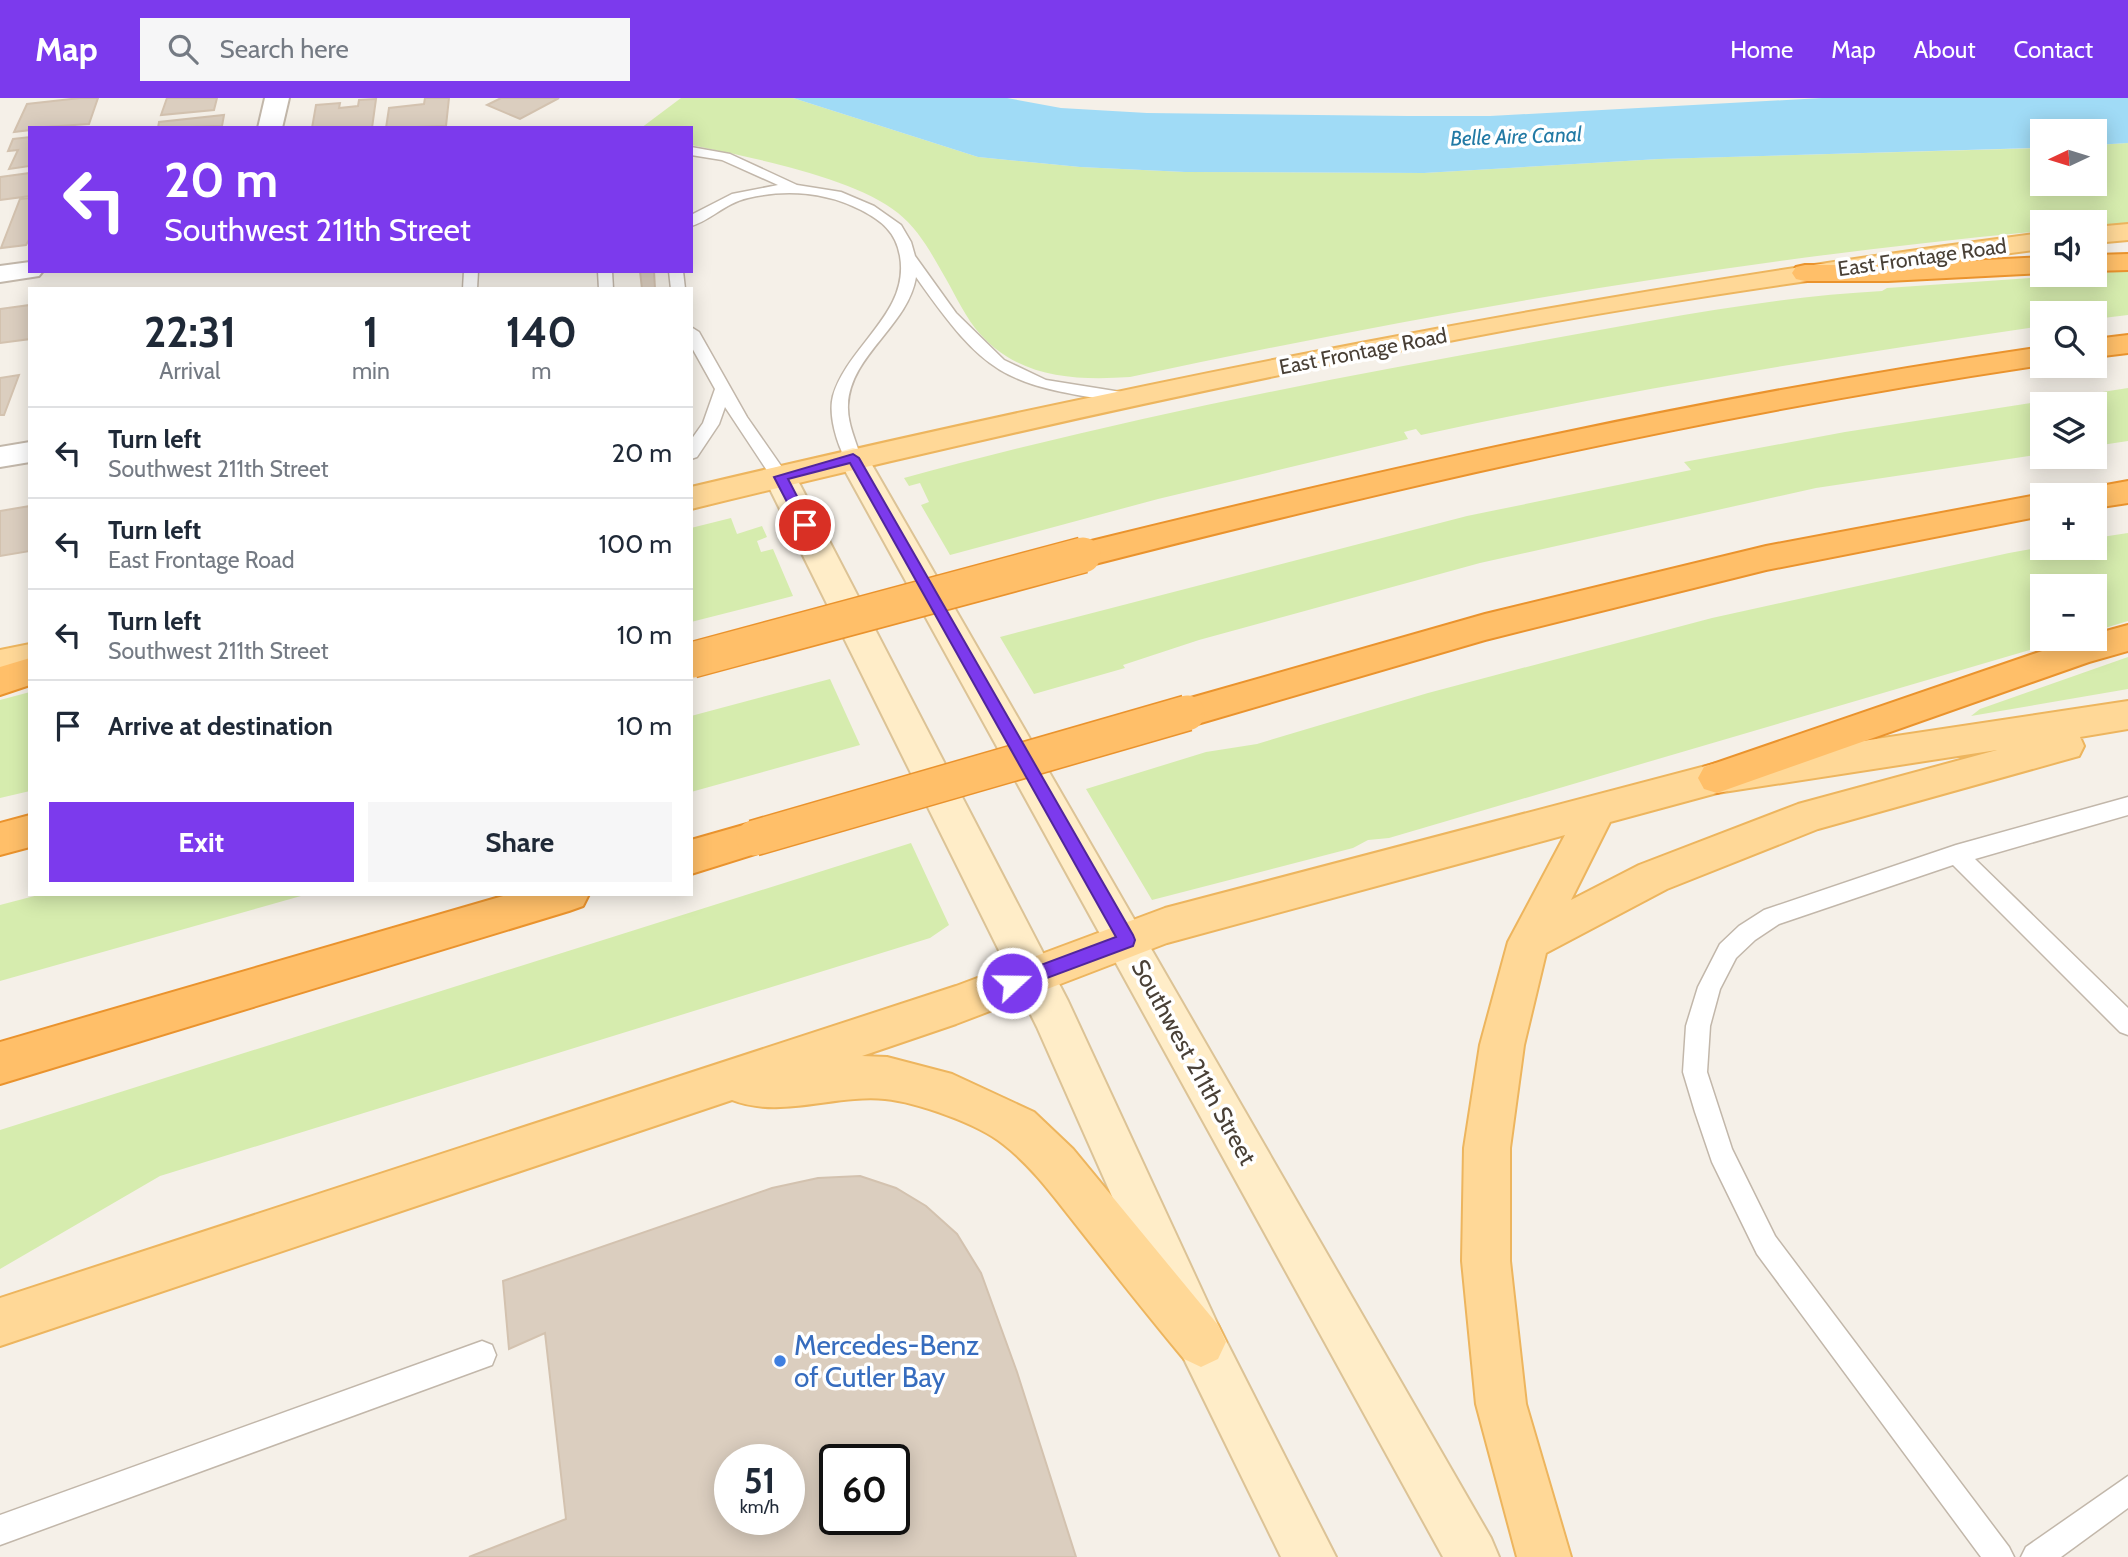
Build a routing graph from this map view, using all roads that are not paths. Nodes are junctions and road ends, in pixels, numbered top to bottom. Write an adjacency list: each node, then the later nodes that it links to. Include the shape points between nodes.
1 (277, 98): 2 (street)
2 (270, 126)
3 (693, 151): 4 (lane, via 725,157)
4 (796, 188): 5 (lane, via 757,190 727,199); 9 (lane, via 830,192 861,203 902,235)
5 (693, 221)
6 (2128, 232): 7 (main road)
7 (2107, 234)
8 (2030, 244): 14 (main road, East Frontage Road)
9 (910, 259): 21 (lane, via 974,346 991,361 1042,384); 25 (lane, via 900,307 857,362 840,399 840,418)
10 (2128, 262): 11 (highway)
11 (2107, 263)
12 (2030, 266): 14 (highway)
13 (28, 270): 15 (street)
14 (1805, 273): 21 (main road, East Frontage Road, via 1594,307)
15 (0, 274)
16 (693, 336): 20 (lane)
17 (2128, 344): 18 (highway)
18 (2107, 347)
19 (2030, 358): 33 (highway, bridge, via 1623,426 1427,469)
20 (723, 390): 22 (lane, via 711,424); 26 (lane)
21 (1121, 397): 25 (main road, East Frontage Road)
22 (693, 450)
23 (28, 452): 24 (street)
24 (0, 457)
25 (853, 458): 26 (main road, East Frontage Road); 47 (main road, Southwest 211th Street)
26 (780, 477): 29 (main road, East Frontage Road); 49 (main road)
27 (2128, 492): 28 (highway)
28 (2107, 496)
29 (693, 498)
30 (2030, 507): 45 (highway, bridge, via 1740,564 1485,627)
31 (2128, 638): 39 (highway)
32 (28, 657): 34 (main road)
33 (693, 659)
34 (0, 663)
35 (28, 672): 36 (highway)
36 (0, 681)
37 (2128, 715): 39 (main road)
38 (2128, 727): 48 (main road, via 1812,815 1653,877)
39 (1717, 778): 41 (main road)
40 (2128, 806): 44 (lane)
41 (1597, 811): 47 (main road); 48 (main road)
42 (28, 832): 43 (highway)
43 (0, 839)
44 (1956, 854): 50 (lane); 61 (lane, via 1772,917 1747,933 1728,951 1709,987 1698,1026 1695,1072 1721,1153 1766,1245)
45 (693, 856)
46 (562, 896): 51 (highway)
47 (1127, 940): 49 (main road); 59 (main road, Southwest 211th Street, via 1157,1001)
48 (1528, 942): 60 (main road, via 1502,1045 1487,1148 1486,1261 1502,1405)
49 (1033, 975): 52 (main road); 54 (main road)
50 (2128, 1024)
51 (0, 1063)
52 (711, 1087): 53 (main road); 54 (main road, via 887,1078 931,1088 988,1111 1018,1127 1057,1164)
53 (0, 1322)
54 (1201, 1342): 58 (main road)
55 (482, 1354): 57 (lane)
56 (2128, 1490): 62 (lane)
57 (0, 1530)
58 (1309, 1557)
59 (1472, 1557)
60 (1544, 1557)
61 (1999, 1557)
62 (2036, 1557)

